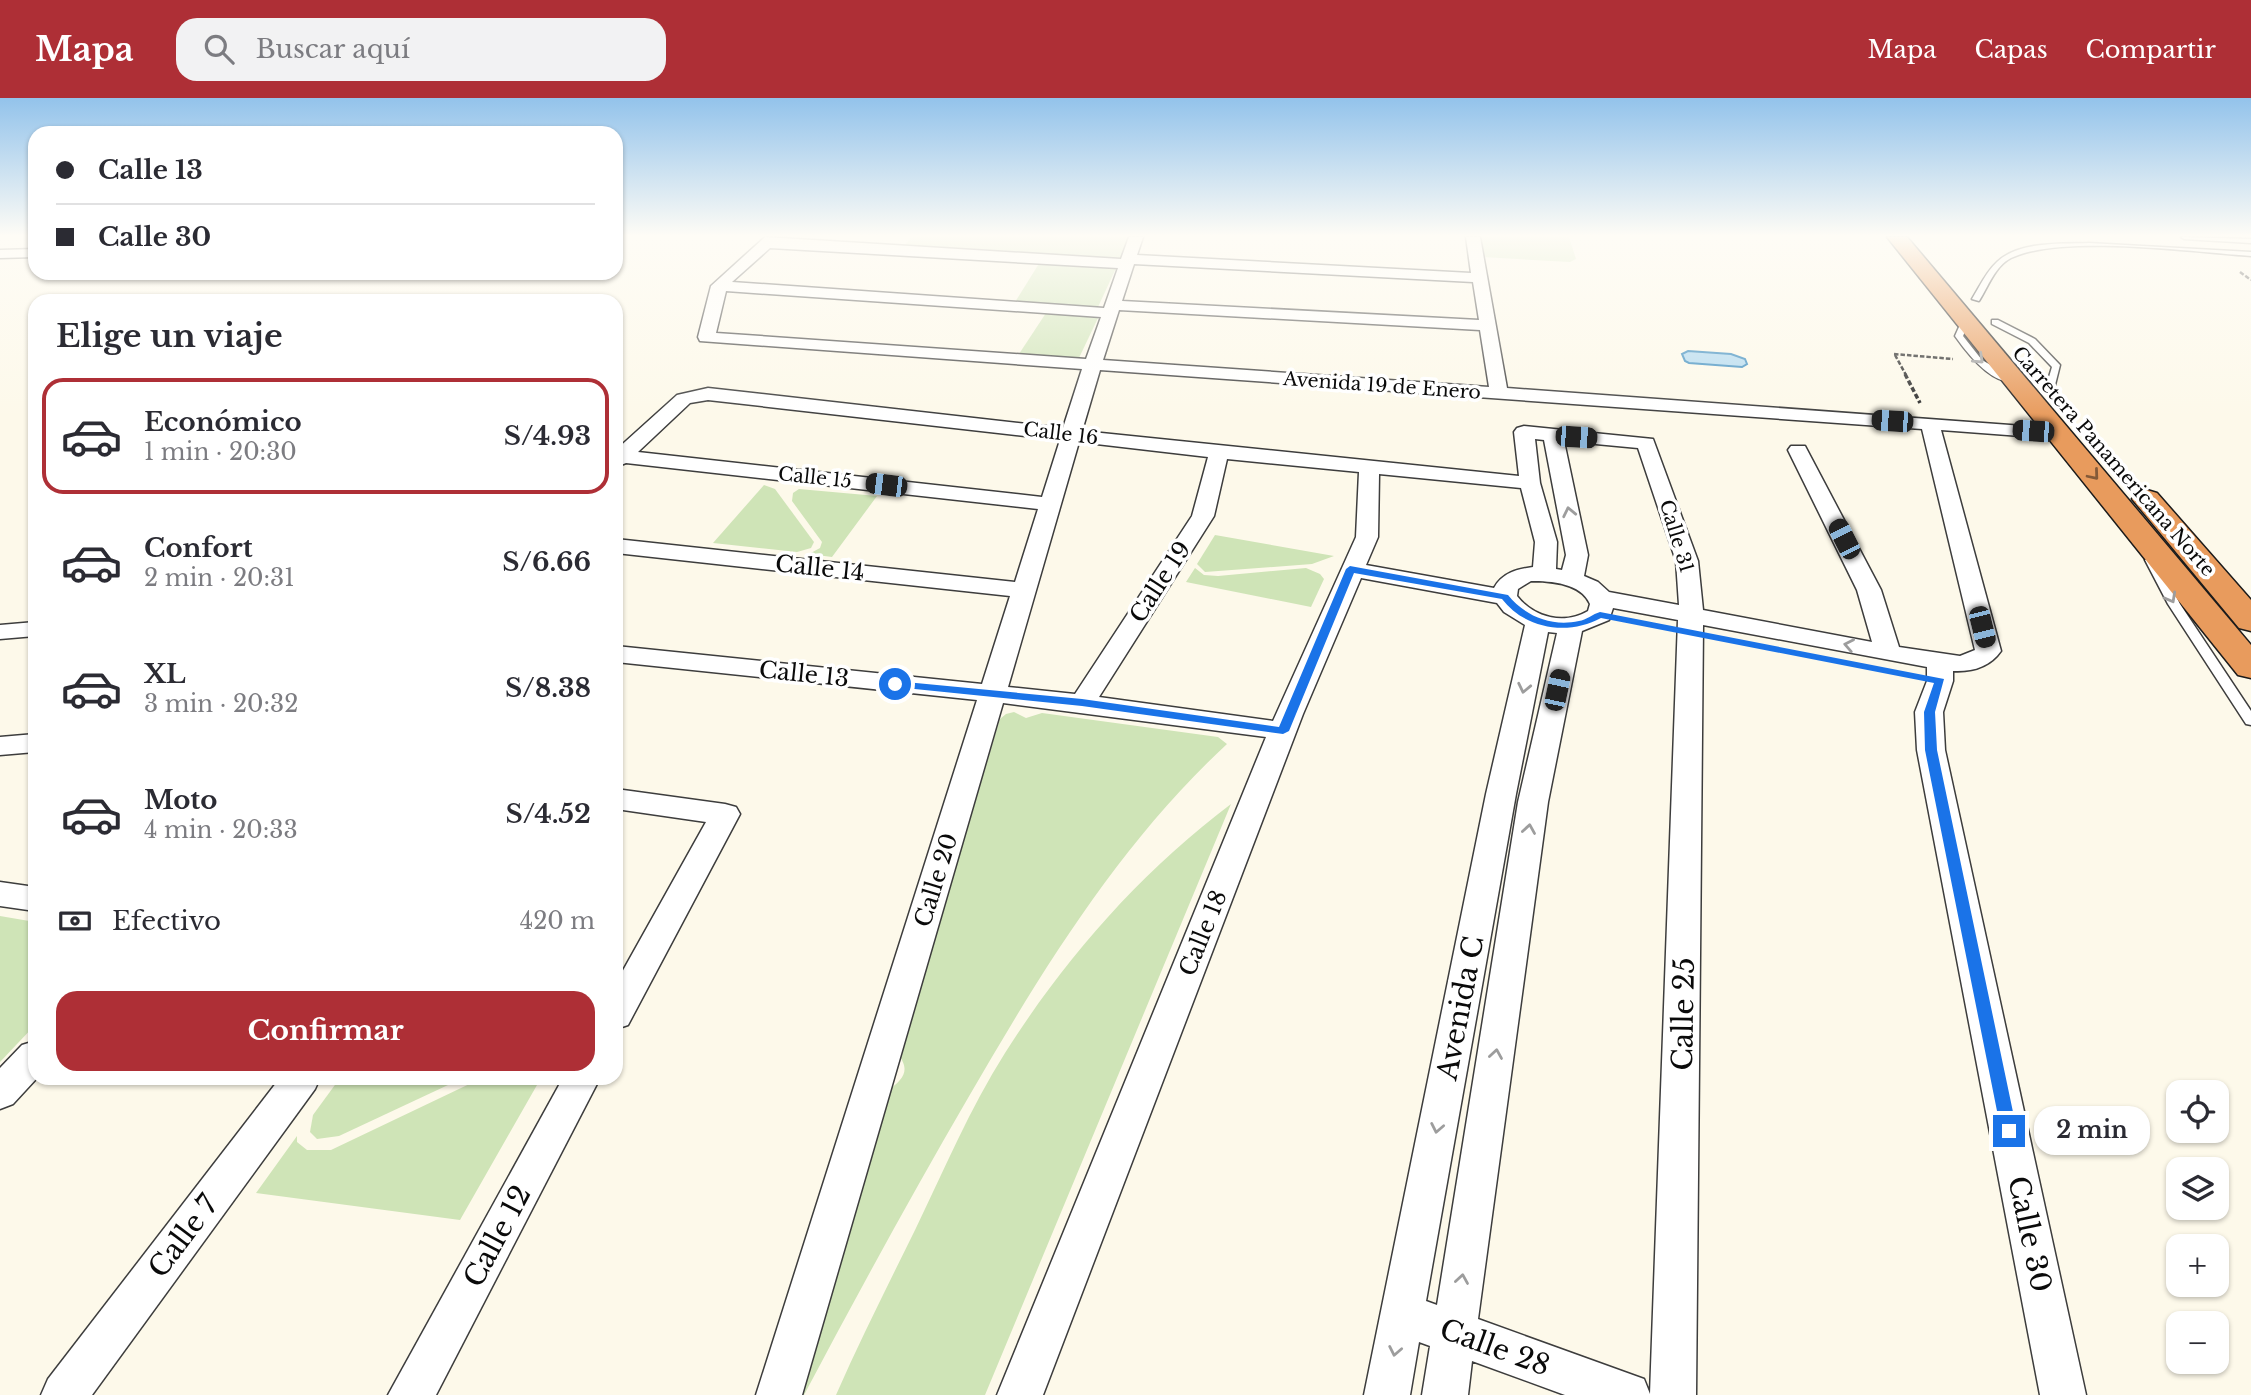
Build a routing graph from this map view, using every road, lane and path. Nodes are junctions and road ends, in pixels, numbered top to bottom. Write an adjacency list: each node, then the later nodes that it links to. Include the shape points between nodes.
1 (716, 298): 12 (street, Avenida 19 de Enero, via 706,337)
2 (916, 298): 8 (street)
3 (1116, 298): 8 (street, Calle 20)
4 (1482, 298): 10 (street)
5 (1958, 298): 9 (highway, Carretera Panamericana Norte)
6 (1965, 298): 9 (highway, Carretera Panamericana Norte)
7 (1978, 298): 9 (lane)
8 (1112, 309): 10 (street); 12 (street, Calle 20)
9 (1971, 310): 15 (highway, Carretera Panamericana Norte, one-way to 15, via 2019,385); 33 (highway, Carretera Panamericana Norte, via 1996,322)
10 (1486, 325): 13 (street)
11 (1963, 360): 14 (path, via 1895,354)
12 (1092, 369): 13 (street, Avenida 19 de Enero); 16 (street, Calle 20)
13 (1499, 393): 14 (street, Avenida 19 de Enero)
14 (1930, 424): 15 (street, Avenida 19 de Enero); 40 (street, via 1988,651 1980,660)
15 (2059, 433): 25 (highway, Carretera Panamericana Norte, one-way to 25)
16 (1072, 434): 19 (street, Calle 16); 20 (street, Calle 16, via 708,394 684,399); 24 (street, Calle 20)
17 (1553, 435): 23 (street, via 1524,432); 29 (street, one-way to 17, via 1577,555); 34 (street, Calle 31, via 1646,443 1687,561)
18 (1798, 450): 37 (street, via 1869,590)
19 (1219, 452): 22 (street, Calle 16); 42 (street, Calle 19, via 1203,516)
20 (623, 454)
21 (623, 458): 24 (street, Calle 15)
22 (1369, 468): 23 (street, Calle 16); 27 (street, Calle 18, via 1368,531)
23 (1530, 483): 28 (street, via 1546,542)
24 (1051, 504): 30 (street, Calle 20)
25 (2127, 516): 39 (highway, Carretera Panamericana Norte); 43 (lane, one-way to 43, via 2174,604)
26 (623, 547): 30 (street, Calle 14)
27 (1354, 564): 31 (street); 44 (street, Calle 18)
28 (1544, 573): 29 (street); 31 (street, via 1520,576)
29 (1572, 579): 32 (street, via 1593,591)
30 (1024, 590): 41 (street, Calle 20)
31 (1505, 592): 32 (street, via 1516,611)
32 (1577, 615): 34 (street); 55 (street, Avenida C, one-way to 55, via 1501,794); 56 (street, Avenida C, one-way to 32, via 1534,799)
33 (2251, 621)
34 (1691, 623): 37 (street, one-way to 34); 40 (street); 64 (street, Calle 25)
35 (28, 630): 36 (street)
36 (0, 632)
37 (1888, 652): 40 (street)
38 (623, 657): 41 (street, Calle 13)
39 (2251, 667)
40 (1940, 672): 65 (street, Calle 30, via 1929,712 1931,750)
41 (993, 694): 42 (street, Calle 13); 59 (street, Calle 20)
42 (1082, 702): 44 (street, Calle 13)
43 (2251, 721)
44 (1283, 731): 60 (street, Calle 18)
45 (28, 744): 46 (street)
46 (0, 746)
47 (623, 800): 50 (street, via 725,814)
48 (0, 894): 49 (street)
49 (28, 898)
50 (623, 1002)
51 (28, 1063): 54 (street)
52 (297, 1085): 57 (street, Calle 7)
53 (578, 1085): 58 (street, Calle 12)
54 (0, 1093)
55 (1402, 1314): 56 (street, Calle 28); 61 (street, Avenida C, one-way to 61)
56 (1454, 1332): 62 (street, Avenida C); 63 (street, Calle 28)
57 (64, 1395)
58 (411, 1395)
59 (779, 1395)
60 (1020, 1395)
61 (1387, 1395)
62 (1445, 1395)
63 (1628, 1395)
64 (1673, 1395)
65 (2063, 1395)

